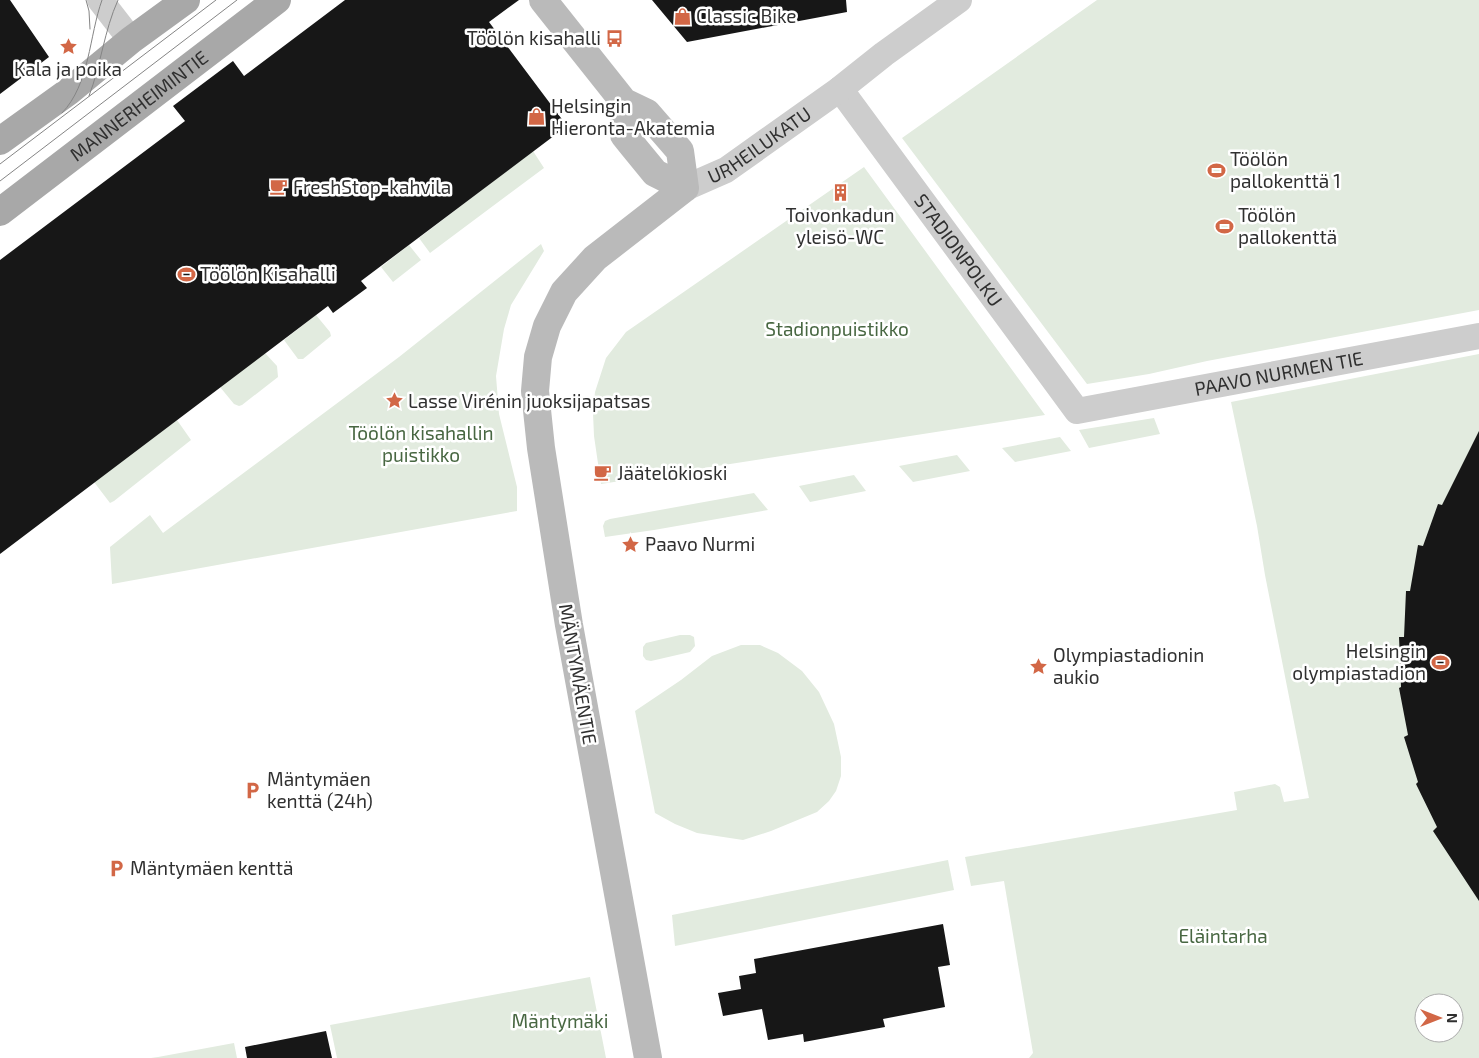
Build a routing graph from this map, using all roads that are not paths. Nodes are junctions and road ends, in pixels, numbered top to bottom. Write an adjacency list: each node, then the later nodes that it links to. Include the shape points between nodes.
1 (100, 0): 6 (street)
2 (186, 0): 6 (main road)
3 (277, 0): 10 (main road, MANNERHEIMINTIE)
4 (543, 0): 9 (street, via 624,102 624,135 655,174)
5 (959, 0): 7 (street, URHEILUKATU)
6 (131, 40): 8 (main road, via 68,92)
7 (840, 89): 9 (street, URHEILUKATU, via 726,170); 13 (street, STADIONPOLKU)
8 (0, 141)
9 (685, 188): 11 (street, URHEILUKATU, via 596,258)
10 (0, 212)
11 (564, 292): 14 (street, MÄNTYMÄENTIE, via 547,326 538,357 535,391 541,448 569,625)
12 (1479, 336): 13 (street, PAAVO NURMEN TIE)
13 (1077, 411)
14 (648, 1058)

